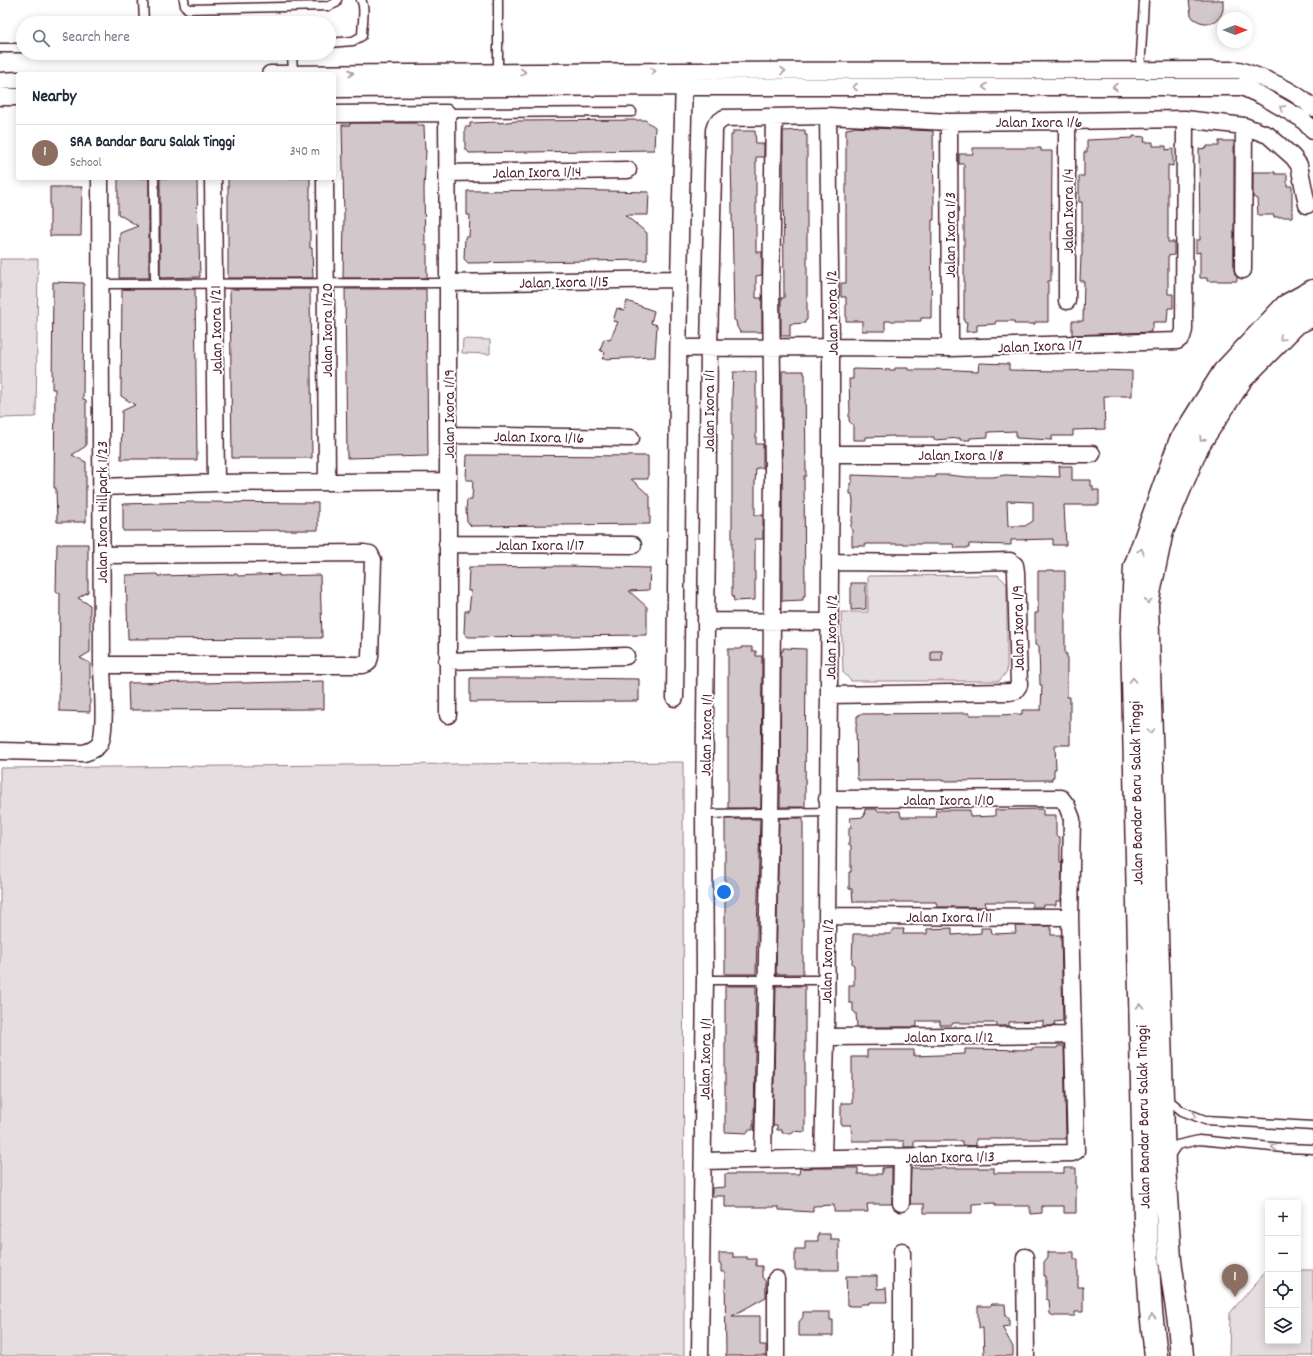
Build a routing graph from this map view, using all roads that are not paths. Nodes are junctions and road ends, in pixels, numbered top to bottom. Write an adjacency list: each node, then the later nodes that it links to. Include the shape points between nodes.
1 (143, 0): 7 (lane)
2 (184, 0): 3 (lane, via 188,9 329,6)
3 (337, 0)
4 (361, 0): 8 (lane, via 364,4 362,36 353,41)
5 (498, 0): 14 (lane)
6 (1144, 0): 12 (lane)
7 (144, 16)
8 (336, 42)
9 (0, 48): 10 (lane)
10 (16, 48)
11 (292, 60): 13 (lane)
12 (1139, 70): 16 (street, one-way to 12); 19 (lane); 23 (street, via 1239,70 1280,86 1305,100)
13 (293, 72)
14 (498, 72): 15 (street, one-way to 14); 16 (street, one-way to 16)
15 (336, 74)
16 (684, 79): 19 (street, one-way to 16); 20 (street); 43 (street)
17 (16, 80): 18 (street)
18 (0, 81)
19 (1142, 87): 34 (street, one-way to 19, via 1302,120 1242,87)
20 (336, 89)
21 (0, 97): 22 (street)
22 (16, 97)
23 (1313, 108)
24 (632, 112): 25 (lane)
25 (446, 113): 26 (street); 36 (street, Jalan Ixora 1/19)
26 (336, 114)
27 (828, 116): 28 (street, Jalan Ixora 1/6); 32 (street, Jalan Ixora 1/6); 53 (street, Jalan Ixora 1/2)
28 (774, 117): 29 (street, Jalan Ixora 1/6); 52 (street)
29 (724, 118): 55 (street, Jalan Ixora 1/1, via 716,124 714,130)
30 (1186, 119): 31 (street, Jalan Ixora 1/6); 33 (street, Jalan Ixora 1/6); 56 (street, Jalan Ixora 1/7, via 1182,337 1177,341)
31 (1066, 121): 32 (street, Jalan Ixora 1/6); 50 (street, Jalan Ixora 1/4)
32 (949, 122): 56 (street, Jalan Ixora 1/3)
33 (1244, 126): 41 (street, Jalan Ixora 1/6, via 1268,135 1293,157 1299,165); 42 (street)
34 (1313, 131)
35 (628, 170): 36 (street, Jalan Ixora 1/14)
36 (446, 173): 45 (street, Jalan Ixora 1/19)
37 (100, 180): 46 (street, Jalan Ixora Hillpark 1/23)
38 (154, 180): 47 (lane)
39 (213, 180): 48 (street, Jalan Ixora 1/21)
40 (325, 180): 44 (street, Jalan Ixora 1/20)
41 (1306, 205)
42 (1243, 270)
43 (679, 280): 45 (street, Jalan Ixora 1/15); 54 (street)
44 (326, 283): 45 (lane); 48 (lane); 61 (street, Jalan Ixora 1/20)
45 (448, 283): 57 (street, Jalan Ixora 1/19)
46 (100, 284): 47 (lane); 64 (street, Jalan Ixora Hillpark 1/23)
47 (155, 284): 48 (lane)
48 (214, 284): 63 (street, Jalan Ixora 1/21)
49 (1313, 291): 105 (main road, Jalan Bandar Baru Salak Tinggi, one-way to 49, via 1145,1219 1132,633 1135,567 1180,442 1224,372 1286,306)
50 (1067, 301)
51 (1313, 315): 89 (main road, Jalan Bandar Baru Salak Tinggi, one-way to 89, via 1296,323 1242,378 1198,445 1162,531 1147,603)
52 (771, 347): 53 (street, Jalan Ixora 1/7); 55 (street, Jalan Ixora 1/7); 70 (street)
53 (832, 347): 56 (street, Jalan Ixora 1/7); 59 (street, Jalan Ixora 1/2)
54 (679, 348): 55 (street, Jalan Ixora 1/7); 76 (street)
55 (709, 348): 69 (street, Jalan Ixora 1/1)
56 (950, 348)
57 (448, 434): 58 (street, Jalan Ixora 1/16); 62 (street, Jalan Ixora 1/19)
58 (631, 438)
59 (831, 454): 60 (street, Jalan Ixora 1/8); 68 (street, Jalan Ixora 1/2)
60 (1092, 454)
61 (327, 482): 62 (street); 63 (street)
62 (447, 482): 65 (street, Jalan Ixora 1/19)
63 (216, 483): 64 (street)
64 (101, 487): 67 (street, Jalan Ixora Hillpark 1/23)
65 (447, 544): 66 (street, Jalan Ixora 1/17); 73 (street, Jalan Ixora 1/19)
66 (633, 545)
67 (102, 555): 74 (street, Jalan Ixora Hillpark 1/23); 74 (street, via 364,553 370,554 373,560 370,657 368,663 363,665)
68 (831, 562): 71 (street, Jalan Ixora 1/2); 75 (street, Jalan Ixora 1/9, via 1010,561 1015,564 1019,685 1015,691 1009,692)
69 (707, 621): 70 (street); 81 (street, Jalan Ixora 1/1)
70 (772, 622): 71 (street); 80 (street)
71 (830, 622): 75 (street, Jalan Ixora 1/2)
72 (626, 656): 73 (street)
73 (447, 660): 77 (street, Jalan Ixora 1/19)
74 (102, 666): 78 (street, Jalan Ixora Hillpark 1/23, via 103,733 99,745 84,753)
75 (829, 695): 79 (street, Jalan Ixora 1/2)
76 (675, 698)
77 (448, 715)
78 (0, 751)
79 (828, 806): 80 (lane); 82 (street, Jalan Ixora 1/2); 83 (street, Jalan Ixora 1/10, via 1060,798 1067,806 1072,819)
80 (770, 813): 81 (lane); 85 (street)
81 (704, 814): 84 (street, Jalan Ixora 1/1)
82 (827, 916): 83 (street, Jalan Ixora 1/11); 86 (street, Jalan Ixora 1/2)
83 (1070, 917): 87 (street)
84 (706, 980): 85 (lane); 95 (street, Jalan Ixora 1/1)
85 (766, 980): 86 (lane); 94 (street)
86 (826, 980): 88 (street, Jalan Ixora 1/2)
87 (1072, 1036): 88 (street, Jalan Ixora 1/12); 92 (street, Jalan Ixora 1/13, via 1076,1151)
88 (826, 1037): 93 (street, Jalan Ixora 1/2)
89 (1162, 1094): 90 (lane, one-way to 90, via 1182,1111 1205,1120); 96 (main road, Jalan Bandar Baru Salak Tinggi)
90 (1313, 1126)
91 (1313, 1149): 96 (lane, one-way to 96, via 1199,1140 1177,1145)
92 (902, 1157): 93 (street, Jalan Ixora 1/13); 97 (street)
93 (823, 1158): 94 (street, Jalan Ixora 1/13)
94 (763, 1159): 95 (street, Jalan Ixora 1/13)
95 (703, 1161): 101 (street, Jalan Ixora 1/1)
96 (1164, 1165): 106 (main road, Jalan Bandar Baru Salak Tinggi, via 1170,1260)
97 (900, 1203)
98 (902, 1251): 103 (street)
99 (1026, 1257): 104 (street)
100 (776, 1279): 102 (street)
101 (700, 1356)
102 (776, 1356)
103 (902, 1356)
104 (1026, 1356)
105 (1156, 1356)
106 (1182, 1356)

